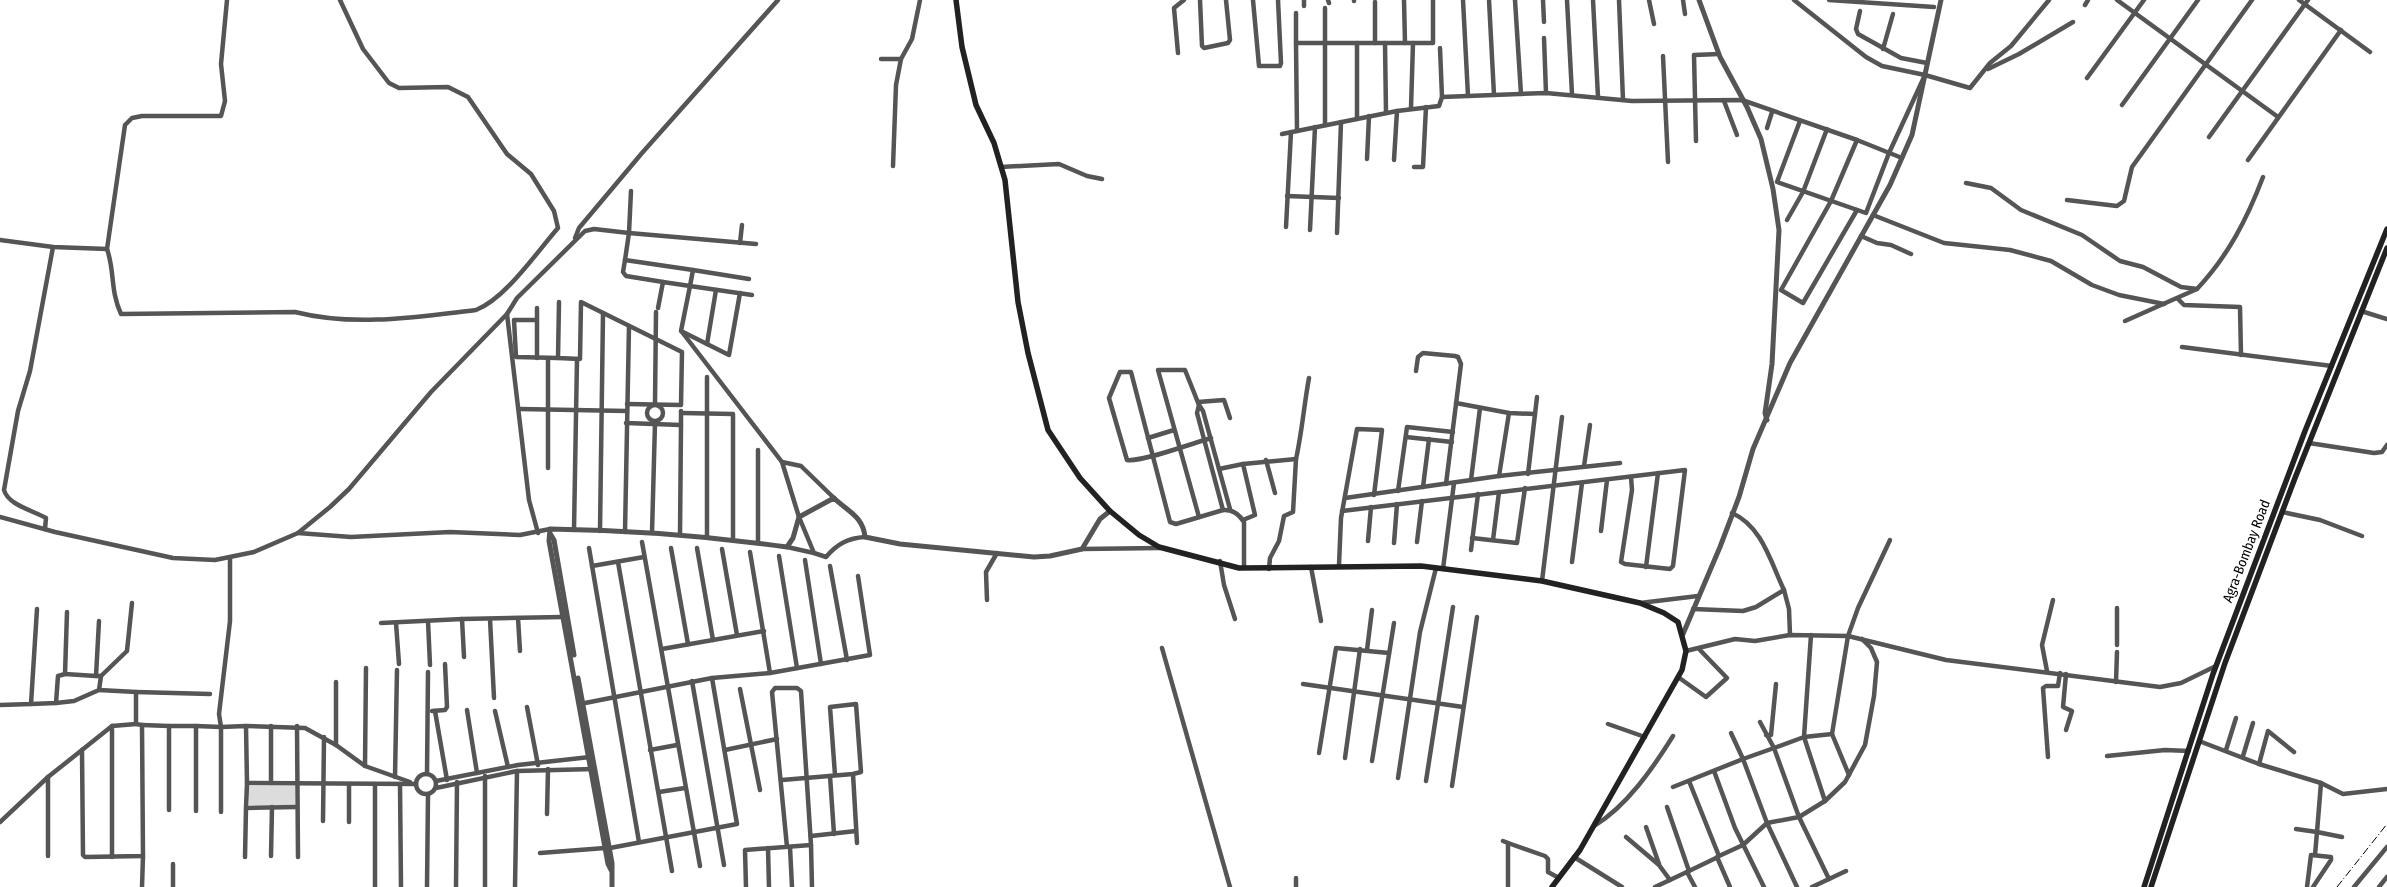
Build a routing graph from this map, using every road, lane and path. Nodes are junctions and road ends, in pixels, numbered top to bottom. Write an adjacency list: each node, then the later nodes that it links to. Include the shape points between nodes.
1 (227, 0): 144 (street, via 221,64 223,113 207,118 142,116 132,118 125,125)
2 (340, 0): 144 (street, via 363,49 389,83 399,88 448,87 468,97 507,154 531,174 554,211 558,228 513,280 481,308 418,317 346,319 295,312 124,315 114,296)
3 (778, 0): 138 (street, via 642,153 579,228)
4 (920, 0): 69 (street, via 912,39)
5 (956, 0): 116 (main road, via 962,47 976,105 990,132)
6 (1184, 0): 65 (street, via 1174,8)
7 (1200, 0): 8 (street, via 1204,48 1230,40)
8 (1226, 0)
9 (1253, 0): 10 (street, via 1259,66 1280,66)
10 (1278, 0)
11 (1304, 0): 41 (street)
12 (1404, 0): 60 (street)
13 (1433, 0): 61 (street, via 1433,43)
14 (1463, 0): 79 (street)
15 (1489, 0): 78 (street)
16 (1515, 0): 76 (street)
17 (1543, 0): 49 (street)
18 (1567, 0): 77 (street)
19 (1593, 0): 81 (street)
20 (1619, 0): 82 (street)
21 (1649, 0): 51 (street)
22 (1683, 0): 47 (street)
23 (1699, 0): 66 (street)
24 (1794, 0): 71 (street, via 1882,66)
25 (1830, 0): 35 (street)
26 (1941, 0): 71 (street)
27 (2049, 0): 72 (street)
28 (2088, 0): 39 (street)
29 (2117, 0): 46 (street)
30 (2144, 0): 46 (street)
31 (2198, 0): 54 (street)
32 (2252, 0): 70 (street)
33 (2299, 0): 40 (street)
34 (2308, 0): 40 (street)
35 (1861, 1): 37 (street)
36 (1375, 2): 58 (street)
37 (1889, 2): 38 (street)
38 (1914, 3): 42 (street)
39 (2085, 5)
40 (2305, 5): 52 (street); 74 (street)
41 (1304, 6)
42 (1934, 7)
43 (1325, 8): 56 (street)
44 (1860, 11): 63 (street, via 1856,32)
45 (1296, 13): 55 (street)
46 (2135, 13): 54 (street); 73 (street)
47 (1685, 14)
48 (1892, 14): 63 (street)
49 (1544, 22)
50 (2073, 22): 72 (street)
51 (1654, 24)
52 (2341, 30): 64 (street); 94 (street)
53 (1544, 38): 75 (street)
54 (2170, 39): 70 (street); 87 (street)
55 (1296, 43): 56 (street); 102 (street)
56 (1325, 43): 57 (street); 98 (street)
57 (1358, 43): 58 (street); 95 (street)
58 (1375, 43): 59 (street)
59 (1385, 43): 60 (street); 92 (street)
60 (1405, 43): 61 (street)
61 (1413, 43): 89 (street)
62 (1440, 48): 80 (street)
63 (1883, 49): 71 (street)
64 (2370, 52)
65 (1178, 53)
66 (1718, 54): 84 (street, via 1694,55); 86 (street)
67 (1663, 56): 83 (street)
68 (881, 59): 69 (street)
69 (902, 59): 115 (street, via 896,85)
70 (2206, 64): 74 (street); 126 (street, via 2132,167 2121,204)
71 (1926, 69): 72 (street, via 1970,88); 109 (street); 110 (street, via 1912,135)
72 (1987, 69)
73 (2087, 78)
74 (2242, 91): 94 (street); 106 (street)
75 (1546, 93): 76 (street); 77 (street)
76 (1521, 94): 78 (street)
77 (1572, 94): 81 (street)
78 (1494, 95): 79 (street)
79 (1468, 96): 80 (street)
80 (1442, 97): 88 (street, via 1439,106)
81 (1598, 97): 82 (street)
82 (1623, 100): 83 (street)
83 (1664, 100): 84 (street); 114 (street)
84 (1694, 100): 85 (street); 108 (street)
85 (1724, 100): 86 (street); 105 (street)
86 (1742, 100): 91 (street); 197 (street, via 1765,149 1779,230)
87 (2122, 105)
88 (1426, 107): 89 (street); 117 (street, via 1423,167)
89 (1411, 108): 90 (street)
90 (1396, 111): 92 (street); 112 (street)
91 (1772, 112): 96 (street); 100 (street)
92 (1386, 113): 93 (street)
93 (1369, 116): 95 (street); 111 (street)
94 (2278, 117): 113 (street)
95 (1357, 119): 97 (street)
96 (1800, 121): 101 (street); 122 (street, via 1777,182)
97 (1341, 122): 98 (street); 125 (street)
98 (1325, 125): 99 (street)
99 (1315, 127): 102 (street); 124 (street)
100 (1767, 128)
101 (1827, 129): 107 (street); 122 (street)
102 (1297, 131): 103 (street)
103 (1291, 132): 104 (street); 123 (street)
104 (1282, 134)
105 (1737, 135)
106 (2209, 136)
107 (1857, 140): 109 (street); 127 (street)
108 (1696, 141)
109 (1889, 154): 110 (street); 128 (street, via 1866,213)
110 (1902, 158): 129 (street)
111 (1367, 159)
112 (1394, 160)
113 (2248, 160)
114 (1668, 162)
115 (893, 166)
116 (1001, 167): 119 (street, via 1059,164); 249 (main road, via 1018,302 1048,430 1080,478)
117 (1414, 167)
118 (2263, 177): 151 (street, via 2251,210 2231,246)
119 (1102, 179)
120 (1966, 183): 151 (street, via 1992,188 2021,210 2082,235 2120,261 2143,266 2181,287)
121 (631, 191): 135 (street)
122 (1803, 192): 127 (street); 130 (street)
123 (1287, 196): 124 (street); 132 (street)
124 (1312, 197): 125 (street); 134 (street)
125 (1339, 198): 136 (street)
126 (2067, 200)
127 (1832, 201): 128 (street); 128 (street, via 1781,290 1803,303)
128 (1857, 210)
129 (1873, 215): 137 (street); 157 (street, via 1944,243 2010,250 2051,261 2092,285 2119,295)
130 (1787, 220)
131 (742, 225): 140 (street)
132 (1286, 227)
133 (2387, 229): 175 (main road, Agra-Bombay Road)
134 (1310, 230)
135 (629, 233): 138 (street, via 589,230); 140 (street); 146 (street)
136 (1337, 233)
137 (1861, 236): 145 (street); 197 (street, via 1790,363)
138 (574, 239): 161 (street, via 517,298)
139 (0, 240): 142 (street)
140 (740, 242): 141 (street)
141 (756, 244)
142 (53, 247): 144 (street); 257 (street, via 4,490 12,501 46,519)
143 (2387, 248): 159 (main road, Agra-Bombay Road)
144 (107, 249)
145 (1912, 254)
146 (625, 260): 147 (street); 149 (street, via 623,272 626,276)
147 (693, 270): 148 (street); 150 (street)
148 (750, 279)
149 (663, 282): 150 (street); 167 (street, via 657,310)
150 (690, 286): 152 (street); 166 (street)
151 (2198, 289): 155 (street)
152 (716, 290): 153 (street); 168 (street)
153 (740, 293): 154 (street); 168 (street, via 729,355)
154 (752, 295)
155 (2178, 299): 157 (street); 170 (street, via 2184,305 2240,308)
156 (559, 302): 173 (street)
157 (2164, 304): 164 (street)
158 (538, 308): 163 (street)
159 (2361, 311): 162 (street); 210 (main road, Agra-Bombay Road)
160 (603, 313): 165 (street); 174 (street, via 581,302 580,359); 189 (street)
161 (507, 314): 186 (street); 263 (street, via 420,404 349,489)
162 (2387, 319)
163 (537, 320): 171 (street); 171 (street, via 514,320 516,357)
164 (2125, 321)
165 (629, 326): 167 (street); 181 (street)
166 (681, 331): 168 (street); 217 (street)
167 (656, 339): 182 (street); 184 (street, via 682,352)
168 (707, 344)
169 (2182, 347): 170 (street)
170 (2240, 355): 175 (street)
171 (537, 358): 172 (street)
172 (548, 358): 173 (street); 187 (street)
173 (558, 358): 174 (street)
174 (576, 359): 188 (street)
175 (2332, 366): 355 (main road, Agra-Bombay Road)
176 (1416, 371): 180 (street, via 1418,357 1423,353 1458,357 1461,364)
177 (707, 377): 193 (street)
178 (1309, 378): 215 (street)
179 (1537, 397): 194 (street)
180 (1456, 403): 185 (street); 203 (street)
181 (627, 404): 182 (street); 190 (street)
182 (655, 404): 184 (street); 199 (street, via 663,413); 199 (street, via 646,413)
183 (1198, 404): 196 (street, via 1224,400); 202 (street, via 1185,370 1158,370); 206 (street); 208 (street)
184 (681, 405): 191 (street)
185 (1480, 408): 192 (street); 228 (street)
186 (520, 409): 187 (street); 264 (street, via 530,500)
187 (547, 410): 188 (street); 221 (street)
188 (576, 410): 189 (street); 258 (street)
189 (601, 411): 190 (street); 259 (street)
190 (627, 412): 198 (street)
191 (682, 413): 193 (street); 200 (street)
192 (1508, 413): 194 (street); 226 (street)
193 (706, 414): 268 (street); 270 (street, via 733,414)
194 (1535, 414): 224 (street)
195 (1562, 417): 223 (street)
196 (1230, 418)
197 (1767, 420): 252 (street, via 1753,450)
198 (626, 423): 199 (street); 262 (street)
199 (655, 423): 200 (street); 265 (street)
200 (681, 425): 266 (street)
201 (1590, 425): 220 (street)
202 (1174, 430): 205 (street); 212 (street)
203 (1453, 432): 204 (street, via 1407,427); 209 (street)
204 (1406, 437): 207 (street); 236 (street)
205 (1148, 438): 214 (street); 214 (street, via 1130,372 1123,371 1109,396 1125,458 1129,460)
206 (1211, 438): 208 (street); 222 (street)
207 (1429, 439): 209 (street); 234 (street)
208 (1205, 440): 212 (street); 247 (street)
209 (1452, 442): 232 (street)
210 (2309, 442): 211 (street, via 2374,454); 251 (main road, Agra-Bombay Road)
211 (2387, 446)
212 (1179, 447): 214 (street); 255 (street)
213 (758, 450): 276 (street)
214 (1153, 454): 255 (street, via 1170,522 1176,524)
215 (1296, 459): 216 (street); 304 (street, via 1293,512 1284,516)
216 (1266, 460): 219 (street); 238 (street)
217 (782, 462): 241 (street, via 801,466); 254 (street)
218 (1620, 462): 220 (street)
219 (1243, 464): 222 (street); 256 (street, via 1256,515)
220 (1584, 466): 223 (street)
221 (548, 468)
222 (1219, 469): 248 (street)
223 (1555, 470): 224 (street); 233 (street)
224 (1528, 474): 226 (street)
225 (1658, 474): 227 (street); 301 (street); 301 (street, via 1685,470 1673,566 1666,570)
226 (1499, 476): 228 (street)
227 (1631, 477): 229 (street); 301 (street, via 1632,490 1621,562)
228 (1471, 480): 230 (street)
229 (1607, 480): 231 (street); 260 (street)
230 (1454, 483): 232 (street); 243 (street)
231 (1582, 483): 233 (street); 296 (street)
232 (1446, 484): 234 (street)
233 (1553, 485): 235 (street); 306 (street)
234 (1423, 487): 236 (street)
235 (1524, 488): 237 (street); 272 (street, via 1517,543)
236 (1398, 491): 240 (street)
237 (1499, 492): 239 (street); 272 (street)
238 (1275, 493)
239 (1478, 494): 243 (street); 271 (street)
240 (1374, 495): 242 (street); 242 (street, via 1382,430 1357,429)
241 (834, 498): 254 (street); 269 (street, via 854,512)
242 (1344, 498): 250 (street)
243 (1452, 498): 244 (street); 303 (street)
244 (1422, 500): 245 (street); 277 (street)
245 (1397, 504): 246 (street); 278 (street)
246 (1371, 507): 250 (street); 274 (street)
247 (1223, 510): 248 (street); 255 (street)
248 (1230, 510): 256 (street)
249 (1110, 511): 283 (main road); 285 (street, via 1100,519)
250 (1342, 511): 297 (street)
251 (2282, 512): 267 (street, via 2320,520); 367 (main road, Agra-Bombay Road)
252 (1732, 514): 307 (street, via 1743,518 1758,536); 308 (street)
253 (0, 517): 257 (street)
254 (799, 517): 279 (street, via 793,538); 289 (street)
255 (1199, 517)
256 (1243, 520): 302 (street, via 1246,536)
257 (45, 528): 292 (street, via 173,558)
258 (574, 530): 259 (street); 261 (street)
259 (600, 531): 262 (street)
260 (1601, 531)
261 (550, 532): 264 (street); 319 (street); 389 (street, via 554,540)
262 (625, 532): 265 (street)
263 (298, 533): 264 (street, via 351,537 450,532 490,535); 292 (street, via 254,552)
264 (538, 533)
265 (652, 533): 266 (street)
266 (680, 535): 268 (street)
267 (2362, 536)
268 (707, 537): 270 (street)
269 (865, 537): 288 (street, via 900,544); 289 (street, via 846,540 826,558)
270 (733, 538): 276 (street)
271 (1472, 538): 272 (street); 286 (street)
272 (1493, 540)
273 (1890, 540): 336 (street)
274 (1368, 541)
275 (642, 542): 291 (street)
276 (758, 542): 279 (street)
277 (1417, 542)
278 (1394, 544)
279 (786, 547): 289 (street)
280 (589, 548): 298 (street)
281 (671, 548): 339 (street)
282 (697, 548): 338 (street)
283 (1161, 548): 285 (street); 294 (main road)
284 (722, 549): 334 (street)
285 (1082, 549): 288 (street, via 1034,557)
286 (1471, 550)
287 (750, 552): 331 (street)
288 (997, 553): 309 (street, via 986,572)
289 (814, 554)
290 (779, 556): 357 (street)
291 (644, 557): 295 (street); 341 (street)
292 (230, 558): 409 (street, via 230,621 219,714)
293 (805, 560): 353 (street)
294 (1220, 561): 302 (main road); 324 (street)
295 (618, 562): 298 (street); 378 (street)
296 (1572, 562)
297 (1339, 565): 300 (main road); 303 (main road)
298 (592, 566): 383 (street)
299 (830, 566): 351 (street)
300 (1311, 567): 304 (main road); 327 (street)
301 (1646, 567)
302 (1242, 568): 304 (main road)
303 (1439, 568): 306 (main road); 385 (street, via 1420,632)
304 (1269, 569)
305 (858, 576): 351 (street, via 870,655)
306 (1542, 581): 311 (main road)
307 (1784, 590): 316 (street, via 1743,611); 335 (street, via 1788,599)
308 (1698, 596): 311 (street); 316 (street)
309 (988, 600)
310 (2053, 600): 358 (street, via 2042,642)
311 (1640, 602): 332 (main road, via 1678,622)
312 (132, 603): 363 (street, via 127,651)
313 (1453, 607): 387 (street)
314 (2118, 608): 340 (street)
315 (37, 609): 388 (street)
316 (1693, 609): 332 (street)
317 (1372, 610): 344 (street)
318 (67, 612): 361 (street)
319 (562, 617): 321 (street); 389 (street)
320 (1477, 617): 392 (street)
321 (518, 618): 323 (street); 346 (street)
322 (462, 619): 323 (street); 326 (street); 350 (street)
323 (490, 619): 384 (street)
324 (1235, 619)
325 (99, 621): 363 (street)
326 (428, 621): 328 (street); 354 (street)
327 (1321, 621)
328 (396, 622): 330 (street); 454 (street)
329 (1394, 623): 349 (street)
330 (381, 624)
331 (764, 631): 334 (street); 360 (street)
332 (1683, 634): 347 (main road)
333 (1811, 634): 335 (street); 336 (street); 416 (street)
334 (737, 635): 338 (street)
335 (1790, 636): 345 (street, via 1755,642 1735,640)
336 (1848, 636): 337 (street); 412 (street)
337 (1862, 639): 358 (street, via 1946,660); 451 (street, via 1871,648 1877,662 1874,696 1865,745)
338 (714, 640): 339 (street)
339 (688, 644): 341 (street)
340 (2117, 645)
341 (662, 648): 373 (street)
342 (1162, 648): 550 (street)
343 (1360, 650): 344 (street); 375 (street, via 1336,648); 379 (street)
344 (1367, 650): 349 (street)
345 (1700, 650): 347 (street); 364 (street, via 1727,678 1706,697)
346 (520, 651)
347 (1686, 652): 364 (main road)
348 (2117, 652): 370 (street)
349 (1389, 653): 382 (street)
350 (464, 657)
351 (847, 660): 353 (street)
352 (445, 664): 395 (street, via 446,707)
353 (821, 664): 357 (street)
354 (430, 665)
355 (2216, 666): 365 (main road, Agra-Bombay Road); 370 (street, via 2182,683 2160,688)
356 (366, 668): 440 (street)
357 (797, 668): 360 (street)
358 (2047, 671): 362 (street)
359 (428, 672): 394 (street)
360 (770, 673): 366 (street)
361 (64, 674): 363 (street); 386 (street, via 58,676)
362 (2063, 674): 370 (street); 374 (street)
363 (99, 676): 377 (street)
364 (1678, 677): 417 (main road)
365 (2212, 677): 367 (main road); 428 (main road, Agra-Bombay Road)
366 (712, 678): 368 (street); 426 (street)
367 (2219, 679): 419 (main road, Agra-Bombay Road)
368 (692, 681): 373 (street); 495 (street)
369 (336, 682): 421 (street)
370 (2116, 682)
371 (1303, 684): 375 (street)
372 (1776, 684): 413 (street, via 1771,735)
373 (668, 686): 378 (street); 422 (street)
374 (2061, 686): 410 (street, via 2062,707 2072,711); 434 (street, via 2044,687)
375 (1328, 688): 379 (street); 430 (street)
376 (740, 689): 420 (street)
377 (99, 690): 380 (street); 386 (street, via 74,701)
378 (641, 690): 383 (street); 425 (street)
379 (1354, 691): 382 (street); 435 (street)
380 (136, 692): 381 (street); 400 (street)
381 (210, 694)
382 (1382, 695): 385 (street); 437 (street)
383 (614, 696): 389 (street); 506 (street)
384 (494, 698)
385 (1409, 699): 387 (street); 456 (street)
386 (56, 703): 388 (street)
387 (1437, 703): 392 (street); 460 (street)
388 (32, 704): 390 (street)
389 (580, 704): 433 (street)
390 (0, 705)
391 (527, 707): 438 (street)
392 (1463, 707): 472 (street)
393 (467, 710): 447 (street)
394 (428, 711): 395 (street); 448 (street)
395 (435, 711): 457 (street)
396 (495, 711): 441 (street)
397 (2236, 718): 427 (street)
398 (1760, 722): 413 (street)
399 (2253, 723): 432 (street)
400 (136, 724): 402 (street); 403 (street)
401 (1608, 724): 417 (street)
402 (142, 725): 404 (street); 518 (street)
403 (112, 726): 424 (street); 517 (street)
404 (169, 726): 405 (street); 485 (street)
405 (196, 726): 409 (street); 486 (street)
406 (246, 726): 407 (street); 409 (street); 463 (street)
407 (272, 726): 408 (street); 464 (street)
408 (297, 726): 415 (street); 465 (street)
409 (221, 727): 487 (street)
410 (2066, 730)
411 (1731, 732): 436 (street)
412 (1832, 734): 416 (street); 451 (street)
413 (1766, 735): 423 (street)
414 (1673, 736): 494 (street, via 1610,816)
415 (324, 737): 421 (street); 467 (street)
416 (1804, 737): 423 (street); 480 (street)
417 (1645, 738): 494 (main road)
418 (777, 739): 420 (street); 455 (street, via 773,689 800,689); 458 (street)
419 (2199, 741): 427 (street); 562 (main road, Agra-Bombay Road)
420 (751, 744): 426 (street); 477 (street)
421 (336, 745): 440 (street)
422 (677, 745): 425 (street); 475 (street)
423 (1774, 748): 436 (street); 489 (street)
424 (82, 750): 453 (street); 517 (street, via 83,854 85,857)
425 (650, 750): 478 (street)
426 (725, 750): 495 (street, via 737,824)
427 (2226, 750): 432 (street)
428 (2189, 751): 431 (street); 561 (main road, Agra-Bombay Road)
429 (2294, 752): 439 (street, via 2268,731)
430 (1319, 753)
431 (2106, 756)
432 (2243, 756): 439 (street)
433 (590, 757): 438 (street); 444 (street)
434 (2048, 757)
435 (1345, 758)
436 (1743, 759): 446 (street); 493 (street)
437 (1372, 761)
438 (537, 763): 441 (street); 442 (street)
439 (2259, 764): 466 (street)
440 (364, 766): 454 (street)
441 (508, 767): 447 (street)
442 (538, 769): 443 (street); 445 (street)
443 (548, 769): 444 (street); 488 (street)
444 (593, 769): 512 (street)
445 (517, 771): 452 (street); 544 (street)
446 (1714, 771): 461 (street); 509 (street)
447 (477, 773): 457 (street)
448 (427, 774): 459 (street); 471 (street)
449 (853, 774): 450 (street); 450 (street, via 862,771 857,706 853,704 830,707); 498 (street)
450 (832, 775): 455 (street); 501 (street)
451 (1849, 775): 480 (street)
452 (485, 776): 462 (street); 543 (street)
453 (48, 777): 491 (street); 516 (street)
454 (395, 777): 471 (street)
455 (807, 778): 458 (street); 502 (street)
456 (1398, 778)
457 (447, 780): 459 (street)
458 (782, 780): 510 (street)
459 (436, 781): 474 (street)
460 (1426, 781)
461 (1689, 781): 473 (street); 523 (street)
462 (457, 782): 474 (street); 542 (street)
463 (247, 783): 464 (street); 483 (street)
464 (271, 783): 465 (street)
465 (297, 783): 467 (street); 482 (street)
466 (2321, 783): 476 (street, via 2343,794); 500 (street)
467 (324, 784): 468 (street); 490 (street)
468 (350, 784): 469 (street); 492 (street)
469 (375, 784): 470 (street); 539 (street)
470 (400, 784): 471 (street); 540 (street)
471 (416, 784): 479 (street, via 420,792)
472 (1452, 786)
473 (1673, 787)
474 (436, 788): 479 (street)
475 (685, 788): 478 (street); 499 (street)
476 (2387, 789)
477 (760, 790)
478 (658, 792): 505 (street)
479 (428, 794): 541 (street)
480 (1825, 800): 489 (street)
481 (272, 807): 482 (street); 483 (street); 519 (street)
482 (297, 807): 521 (street)
483 (246, 808): 520 (street)
484 (1667, 808): 530 (street)
485 (169, 810)
486 (196, 811)
487 (221, 812)
488 (547, 814)
489 (1799, 817): 493 (street); 534 (street)
490 (324, 821)
491 (0, 822)
492 (349, 822)
493 (1767, 823): 509 (street); 559 (street)
494 (1594, 826): 522 (main road)
495 (717, 827): 499 (street); 525 (street)
496 (1646, 827): 526 (street)
497 (2296, 830): 500 (street)
498 (856, 831): 501 (street); 507 (street)
499 (693, 832): 505 (street); 527 (street)
500 (2317, 832): 504 (street); 515 (street)
501 (834, 834): 502 (street)
502 (811, 836): 508 (street)
503 (1626, 837): 526 (street)
504 (2342, 837)
505 (666, 838): 506 (street); 528 (street)
506 (639, 842): 512 (street)
507 (857, 843)
508 (811, 845): 510 (street); 549 (street)
509 (1743, 845): 523 (street); 558 (street)
510 (788, 847): 513 (street); 548 (street)
511 (2387, 847): 565 (street)
512 (607, 848): 514 (street); 545 (street, via 612,863)
513 (768, 848): 546 (street, via 745,850); 547 (street)
514 (540, 852)
515 (2316, 855): 563 (street, via 2310,855); 564 (street, via 2331,857 2332,860)
516 (48, 856)
517 (112, 856): 518 (street)
518 (143, 856): 537 (street)
519 (271, 856)
520 (245, 857)
521 (298, 857)
522 (1574, 857): 533 (main road); 554 (street)
523 (1717, 857): 530 (street); 557 (street)
524 (173, 864): 538 (street)
525 (724, 865)
526 (1659, 865): 535 (street)
527 (700, 866)
528 (672, 870)
529 (1846, 871): 534 (street)
530 (1688, 872): 535 (street); 556 (street)
531 (2387, 877): 566 (street)
532 (1296, 878): 551 (street)
533 (1559, 878): 552 (street, via 1548,872 1546,856 1505,842); 553 (main road)
534 (1829, 879): 560 (street)
535 (1670, 880): 536 (street)
536 (1665, 885): 555 (street)
537 (142, 887)
538 (173, 887)
539 (375, 887)
540 (401, 887)
541 (427, 887)
542 (456, 887)
543 (485, 887)
544 (515, 887)
545 (612, 887)
546 (746, 887)
547 (769, 887)
548 (792, 887)
549 (812, 887)
550 (1230, 887)
551 (1296, 887)
552 (1508, 887)
553 (1552, 887)
554 (1622, 887)
555 (1655, 887)
556 (1694, 887)
557 (1730, 887)
558 (1764, 887)
559 (1798, 887)
560 (1812, 887)
561 (2144, 887)
562 (2151, 887)
563 (2308, 887)
564 (2313, 887)
565 (2354, 887)
566 (2379, 887)

